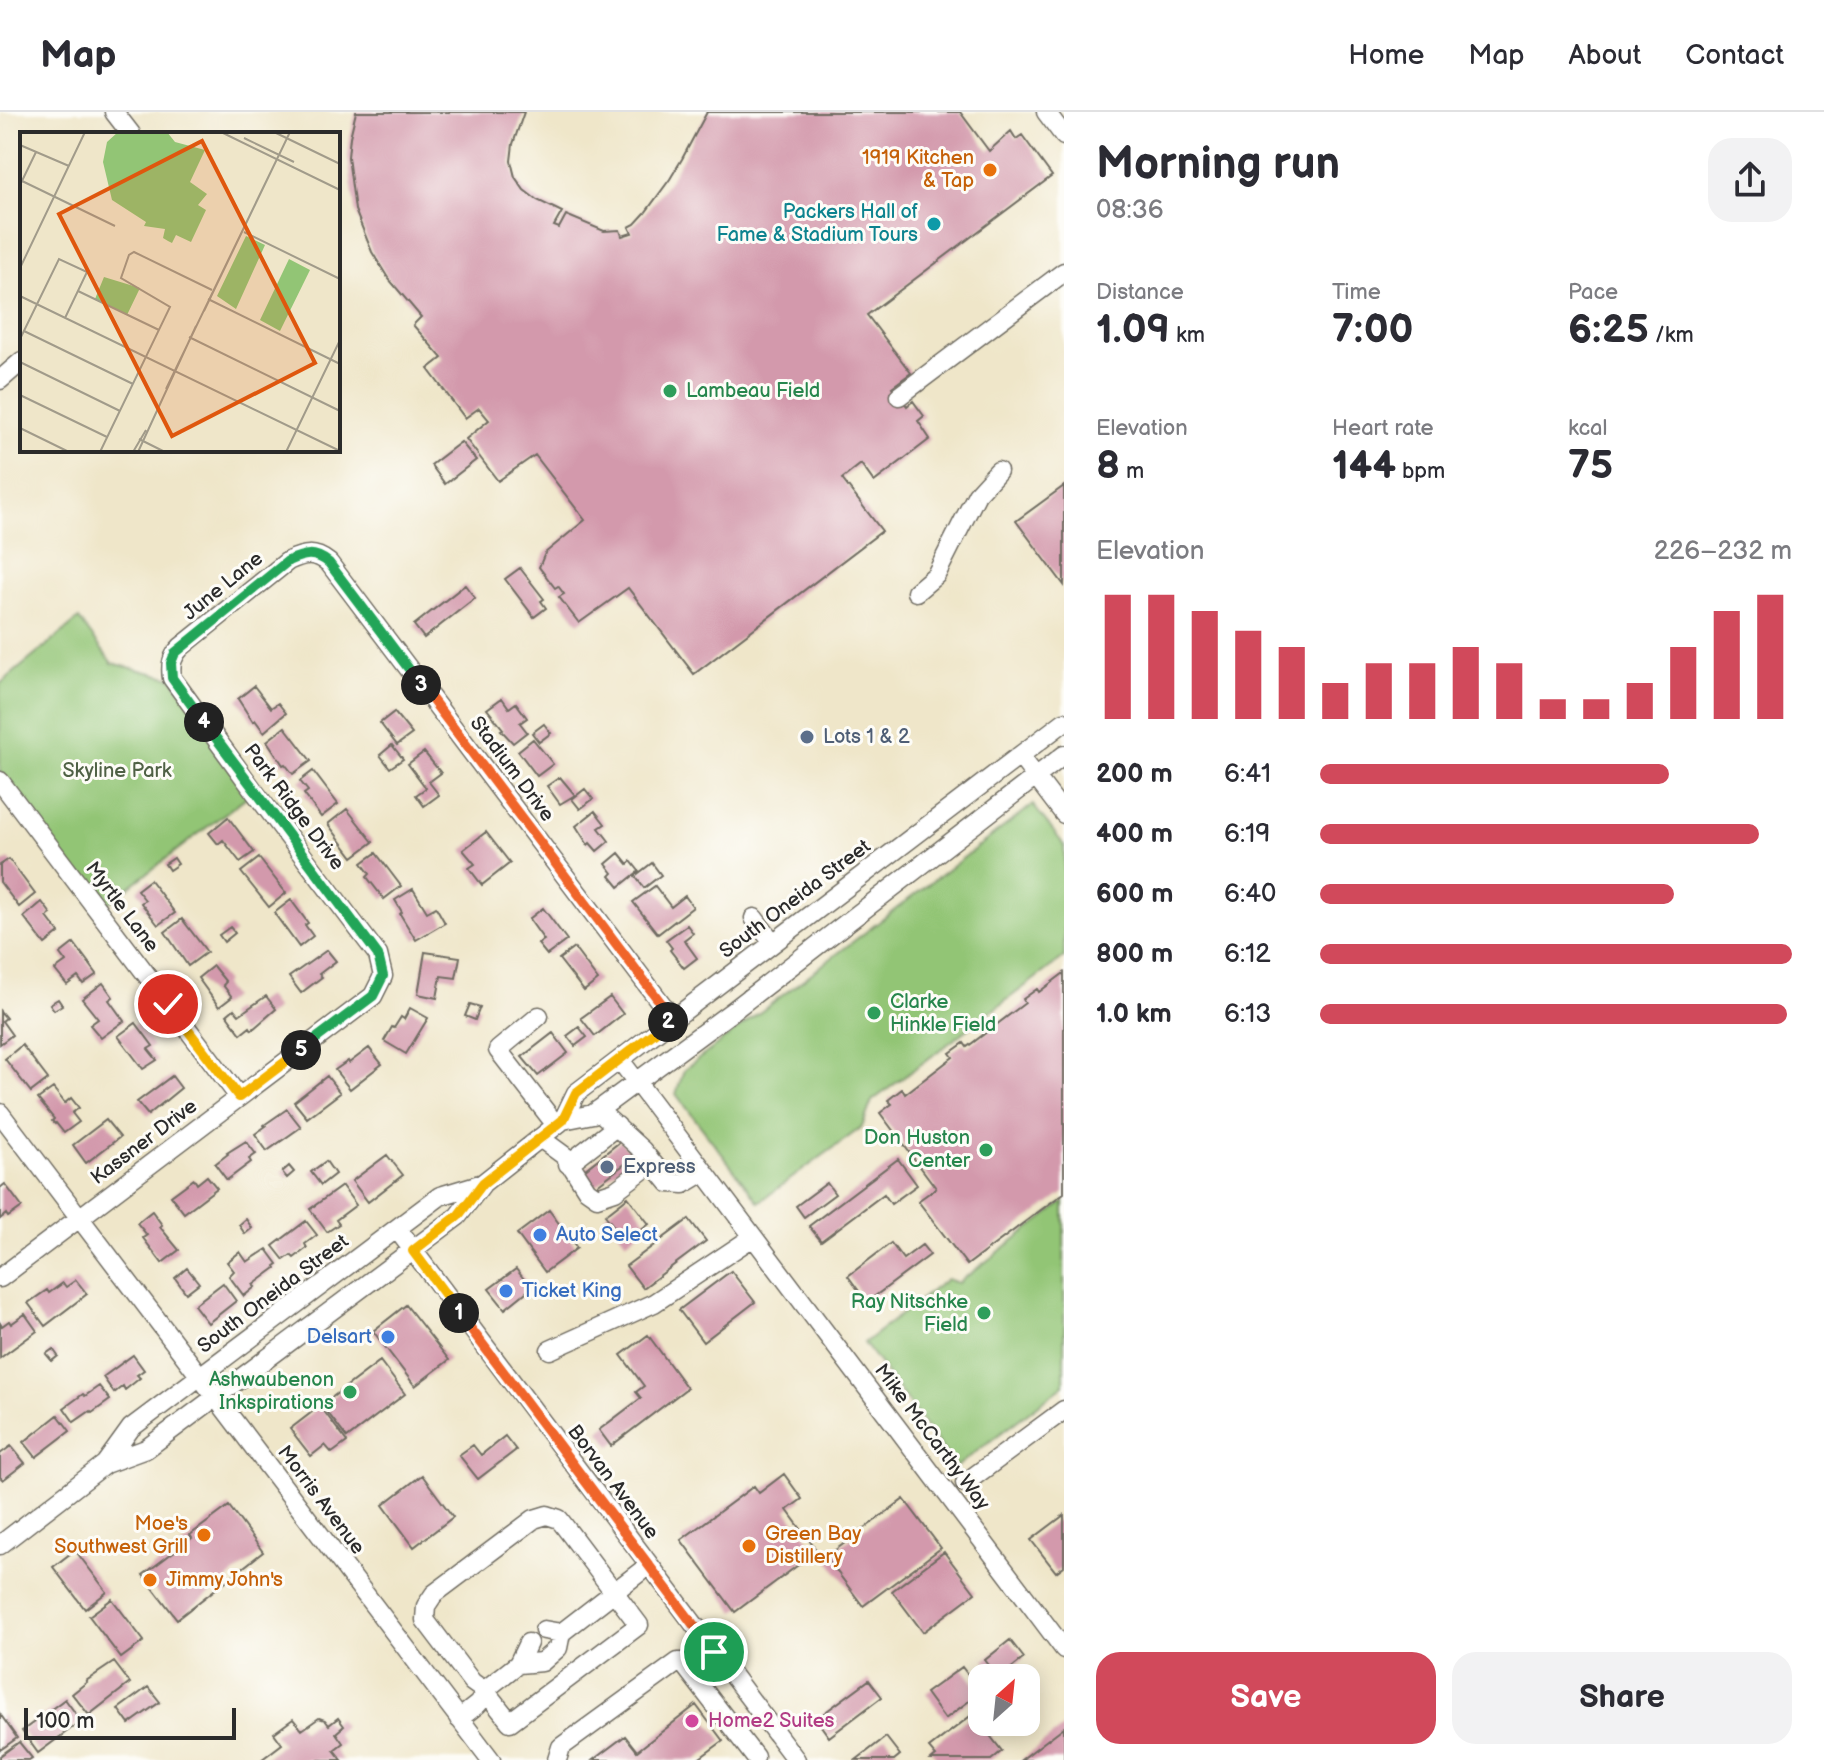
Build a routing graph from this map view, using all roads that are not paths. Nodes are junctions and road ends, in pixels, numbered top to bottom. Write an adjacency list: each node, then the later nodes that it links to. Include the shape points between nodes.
1 (114, 112): 3 (street)
2 (1046, 112): 4 (street)
3 (129, 132)
4 (1064, 136)
5 (1064, 272): 8 (street)
6 (20, 363): 7 (street)
7 (0, 380)
8 (899, 396)
9 (998, 471): 11 (street, via 977,494 936,575)
10 (311, 553): 12 (street, June Lane, via 288,561 181,647); 23 (street, Stadium Drive, via 329,563)
11 (916, 592)
12 (171, 663): 21 (street, Park Ridge Drive, via 172,678 378,955)
13 (1064, 722): 15 (street, South Oneida Street)
14 (1064, 755): 16 (street, South Oneida Street)
15 (1020, 756): 16 (street); 20 (street, South Oneida Street)
16 (1036, 777): 18 (street); 25 (street, South Oneida Street)
17 (0, 781): 26 (street, Myrtle Lane)
18 (1064, 814)
19 (754, 918): 20 (street)
20 (773, 943): 23 (street, South Oneida Street)
21 (383, 976): 26 (street, Kassner Drive, via 373,996)
22 (539, 1016): 29 (street, via 498,1050)
23 (673, 1019): 24 (street, South Oneida Street)
24 (620, 1060): 25 (street, Mike McCarthy Way); 29 (street, South Oneida Street, via 576,1093)
25 (636, 1082): 27 (street, South Oneida Street); 34 (street, Mike McCarthy Way)
26 (239, 1097): 36 (street, Kassner Drive)
27 (598, 1110): 29 (street, South Oneida Street); 30 (street)
28 (0, 1113): 36 (street, Morris Avenue)
29 (560, 1122): 31 (street, South Oneida Street)
30 (617, 1126): 32 (street); 33 (street)
31 (540, 1138): 33 (street); 35 (street, South Oneida Street)
32 (652, 1163): 33 (street, via 615,1191 597,1197); 34 (street, via 669,1183 684,1184)
33 (568, 1164)
34 (704, 1172): 38 (street, Mike McCarthy Way)
35 (483, 1183): 37 (street, South Oneida Street, via 440,1196); 39 (street, South Oneida Street, via 458,1216)
36 (80, 1218): 40 (street, Kassner Drive); 42 (street, Morris Avenue)
37 (397, 1229): 39 (street, Borvan Avenue); 42 (street, South Oneida Street)
38 (753, 1237): 41 (street, via 654,1303); 51 (street, Mike McCarthy Way)
39 (413, 1251): 43 (street, South Oneida Street); 48 (street, Borvan Avenue)
40 (0, 1278)
41 (550, 1350)
42 (199, 1376): 43 (street, Morris Avenue); 45 (street, South Oneida Street, via 131,1428)
43 (216, 1398): 45 (street, South Oneida Street, via 146,1449); 54 (street, Morris Avenue)
44 (1064, 1410): 46 (street)
45 (105, 1464): 47 (street, South Oneida Street)
46 (965, 1483)
47 (0, 1545)
48 (649, 1565): 49 (street); 58 (street, Borvan Avenue)
49 (615, 1591): 52 (street, via 553,1632 558,1648 542,1662); 53 (street, via 639,1625 510,1722); 53 (street, via 559,1519 547,1515 534,1519 434,1594 425,1620 472,1682)
50 (528, 1643): 52 (street)
51 (1064, 1649)
52 (518, 1664): 53 (street)
53 (486, 1692): 54 (street)
54 (459, 1719): 56 (street, Morris Avenue)
55 (755, 1757): 57 (street, via 678,1662 561,1747)
56 (491, 1760)
57 (557, 1760)
58 (796, 1760)

